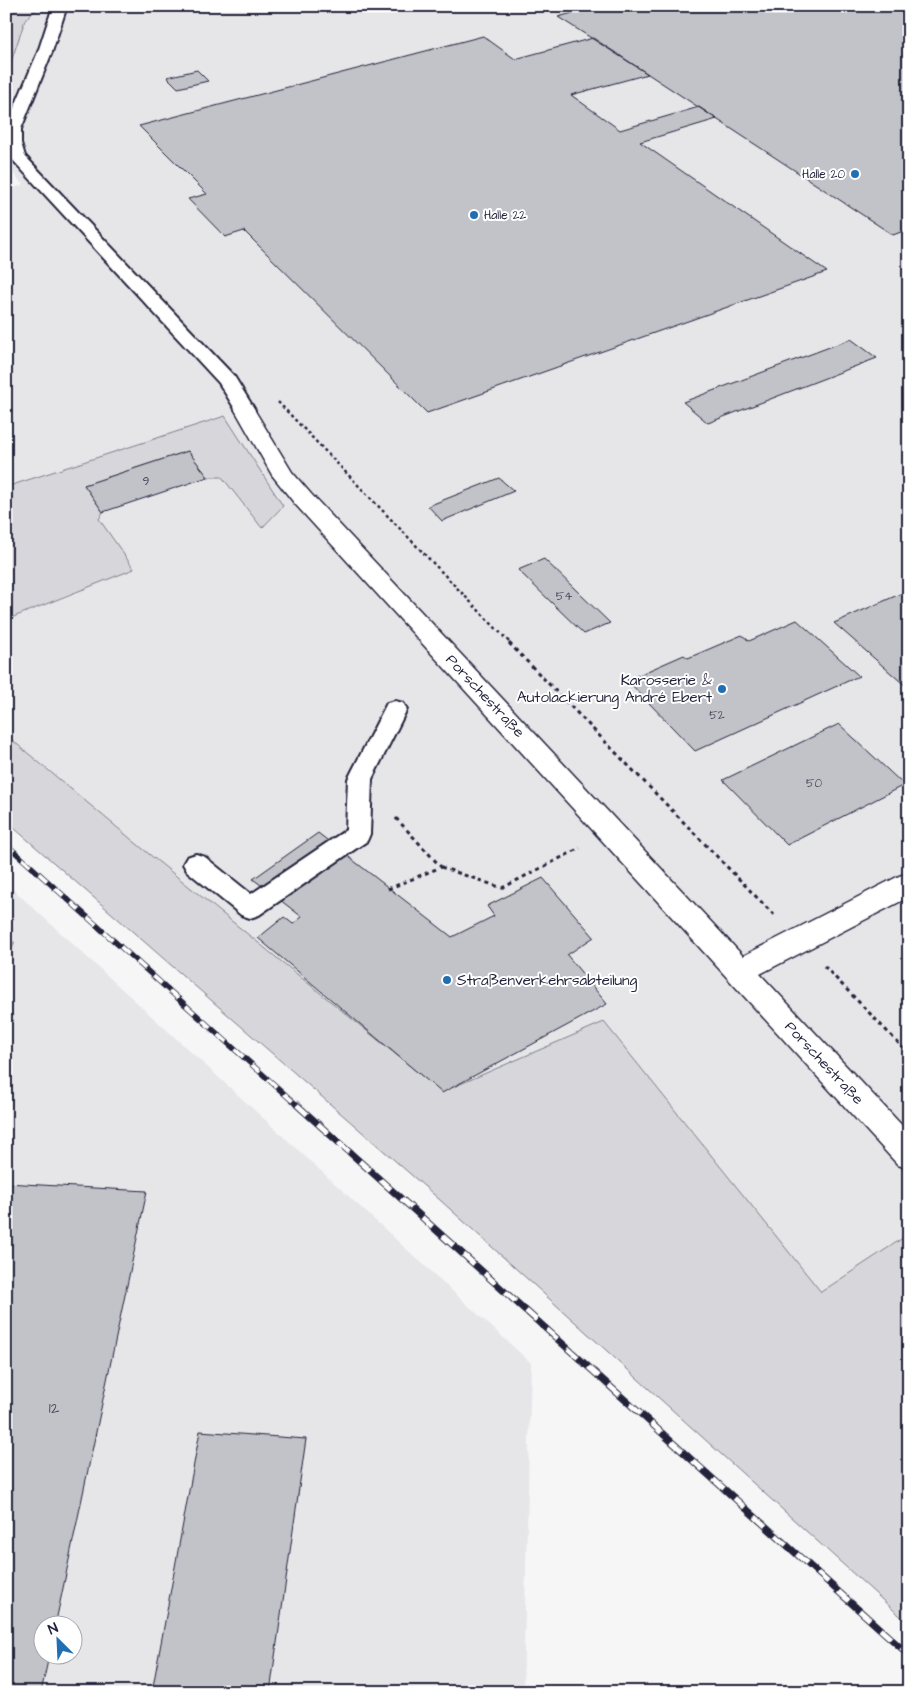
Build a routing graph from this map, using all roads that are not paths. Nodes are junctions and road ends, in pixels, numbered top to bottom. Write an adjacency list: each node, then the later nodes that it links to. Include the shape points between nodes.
1 (60, 6): 2 (lane, via 14,129 13,143 18,157 205,356 226,380)
2 (245, 410): 6 (street, Porschestraße, via 283,475 303,499)
3 (395, 709): 4 (lane, via 360,779 358,834 250,908)
4 (196, 864)
5 (909, 884): 6 (street)
6 (740, 971): 7 (street, Porschestraße)
7 (909, 1154)

